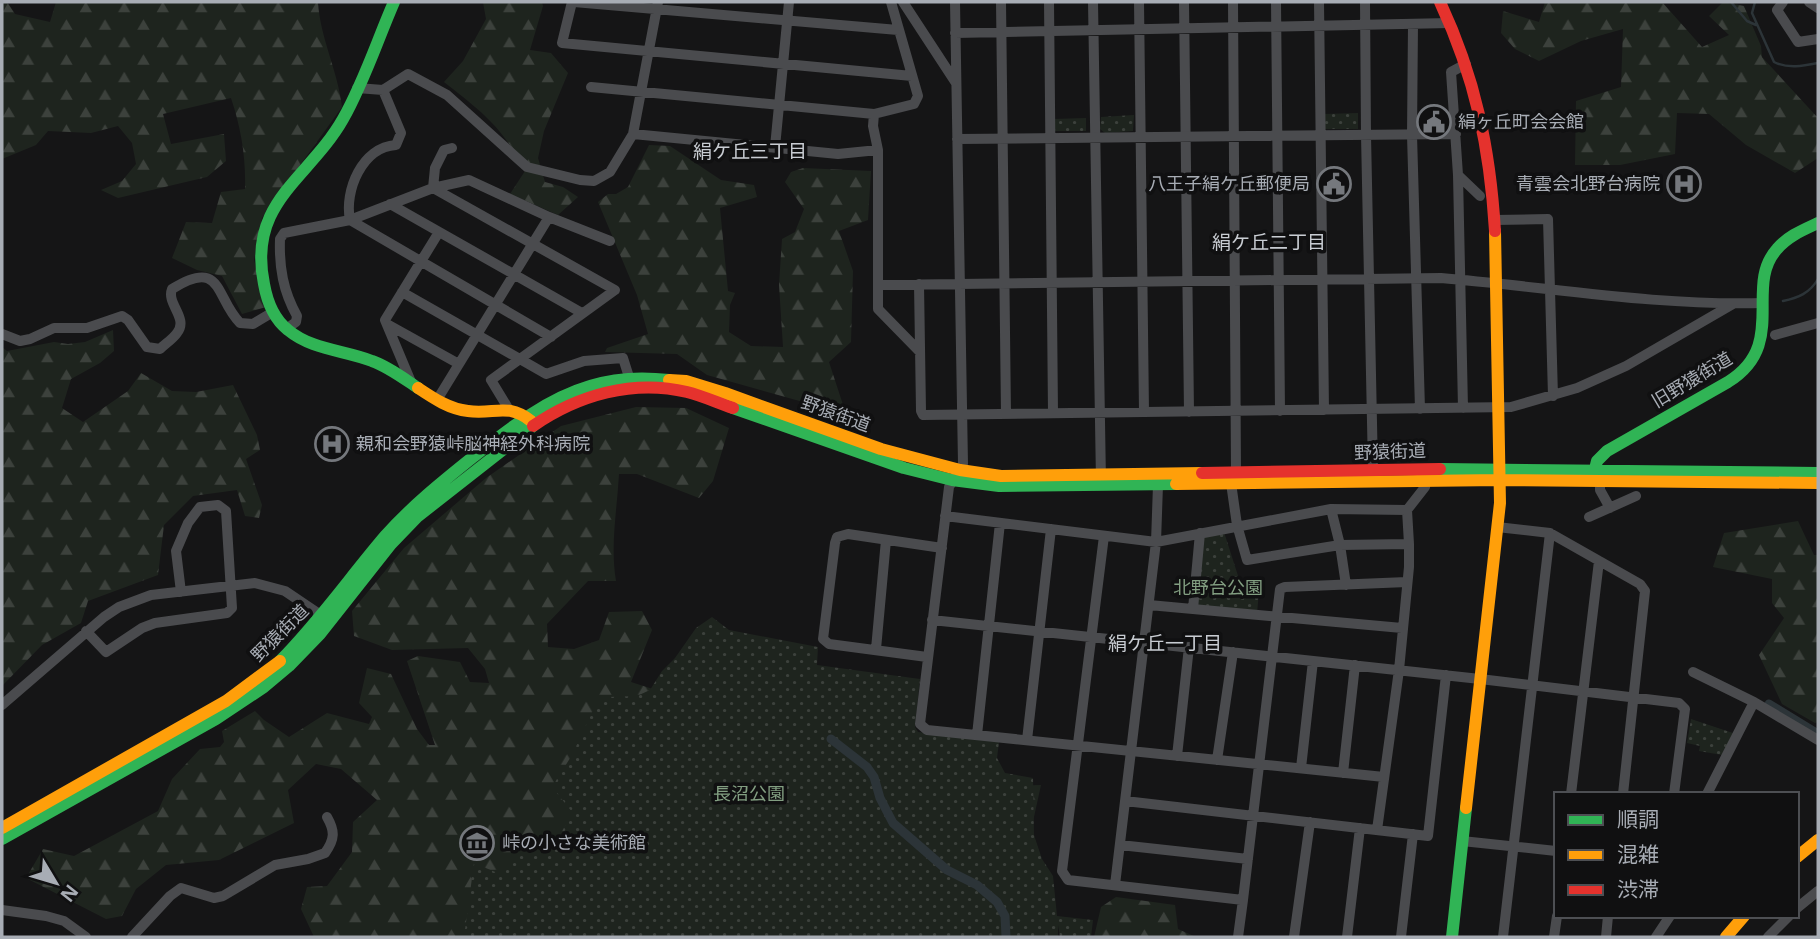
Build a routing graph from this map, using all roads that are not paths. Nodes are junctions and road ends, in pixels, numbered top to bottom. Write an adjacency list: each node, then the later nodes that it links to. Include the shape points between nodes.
1 (394, 2): 41 (main road)
2 (573, 2): 19 (street); 36 (street, via 562,43)
3 (789, 2): 21 (street)
4 (891, 2): 29 (street)
5 (903, 2): 40 (street)
6 (955, 2): 34 (street)
7 (1001, 2): 33 (street)
8 (1049, 2): 32 (street)
9 (1093, 2): 30 (street)
10 (1139, 2): 31 (street)
11 (1184, 2): 28 (street)
12 (1233, 2): 27 (street)
13 (1276, 2): 26 (street)
14 (1319, 2): 25 (street)
15 (1366, 2): 24 (street)
16 (1440, 2): 22 (main road)
17 (1783, 2): 35 (street, via 1777,10 1798,42)
18 (1809, 2): 20 (street)
19 (657, 5): 21 (street); 36 (street)
20 (1818, 8)
21 (787, 20): 29 (street); 37 (street)
22 (1450, 23): 23 (street); 38 (main road)
23 (1413, 24): 24 (street); 50 (street)
24 (1364, 25): 25 (street); 49 (street)
25 (1319, 26): 26 (street); 52 (street)
26 (1276, 27): 27 (street); 51 (street)
27 (1234, 28): 28 (street); 54 (street)
28 (1184, 29): 31 (street); 53 (street)
29 (898, 30): 39 (street)
30 (1094, 30): 31 (street); 32 (street); 56 (street)
31 (1139, 30): 57 (street)
32 (1049, 31): 33 (street); 55 (street)
33 (1002, 32): 34 (street); 59 (street)
34 (955, 33): 40 (street)
35 (1818, 39)
36 (648, 52): 37 (street); 44 (street)
37 (783, 64): 39 (street); 45 (street)
38 (1466, 64): 48 (street, via 1451,72); 69 (main road, via 1490,158)
39 (912, 76): 46 (street, via 918,96 914,104)
40 (956, 83): 58 (street)
41 (357, 88): 43 (street); 96 (main road, via 342,121 272,208 264,228 261,268)
42 (591, 88): 44 (street)
43 (383, 90): 47 (street, via 408,74 421,79 447,95 527,167 580,180 594,181 610,172); 68 (street, via 401,133 396,145 377,149 363,164 347,205)
44 (641, 91): 45 (street); 47 (street)
45 (779, 104): 46 (street); 60 (street)
46 (874, 114): 62 (street)
47 (633, 134): 60 (street)
48 (1456, 134): 50 (street); 63 (street)
49 (1366, 135): 50 (street); 52 (street); 79 (street)
50 (1412, 135): 76 (street)
51 (1277, 136): 52 (street); 54 (street); 78 (street)
52 (1320, 136): 77 (street)
53 (1186, 137): 54 (street); 57 (street); 81 (street)
54 (1234, 137): 82 (street)
55 (1051, 138): 56 (street); 59 (street); 86 (street)
56 (1095, 138): 57 (street); 87 (street)
57 (1141, 138): 83 (street)
58 (957, 139): 59 (street); 89 (street)
59 (1003, 139): 85 (street)
60 (775, 147): 62 (street, via 838,154)
61 (452, 148): 64 (street, via 444,150 435,168)
62 (878, 150): 90 (street)
63 (1458, 175): 65 (street); 80 (street)
64 (433, 188): 66 (street); 67 (street, via 469,180); 73 (street)
65 (1480, 195)
66 (390, 204): 68 (street); 71 (street)
67 (549, 217): 72 (street); 73 (street)
68 (350, 220): 74 (street); 100 (street, via 284,233 280,239 283,284 297,316 296,322)
69 (1495, 220): 84 (main road); 91 (street, via 1548,219)
70 (1818, 223): 93 (main road, 旧野猿街道, via 1791,235 1775,251 1766,268)
71 (439, 232): 74 (street); 75 (street)
72 (610, 240)
73 (532, 244): 75 (street); 97 (street, via 615,290)
74 (420, 261): 92 (street); 94 (street)
75 (514, 274): 94 (street); 97 (street)
76 (1414, 278): 79 (street); 80 (street); 116 (street)
77 (1322, 279): 78 (street); 79 (street); 117 (street)
78 (1279, 280): 82 (street); 119 (street)
79 (1369, 280): 115 (street)
80 (1460, 280): 84 (street); 113 (street)
81 (1188, 281): 82 (street); 83 (street); 121 (street)
82 (1235, 281): 118 (street)
83 (1143, 282): 87 (street); 120 (street)
84 (1497, 282): 91 (street); 114 (main road)
85 (1005, 283): 86 (street); 89 (street); 124 (street)
86 (1052, 283): 87 (street); 122 (street)
87 (1097, 283): 123 (street)
88 (919, 284): 89 (street); 90 (street); 105 (street); 125 (street)
89 (960, 284): 126 (street)
90 (879, 285): 105 (street, via 878,309)
91 (1550, 289): 95 (street, via 1650,301); 110 (street)
92 (402, 292): 99 (street, via 385,320); 102 (street)
93 (1763, 303): 95 (street); 132 (main road, 旧野猿街道, via 1756,353 1741,373 1612,448 1597,461)
94 (495, 304): 102 (street); 104 (street)
95 (1734, 304): 110 (street, via 1626,366)
96 (274, 312): 100 (main road); 101 (street, via 253,324 240,323 219,285 193,278 172,289 171,300 181,326 160,349 147,347 122,316 87,328 54,328 20,341)
97 (582, 313): 104 (street)
98 (1818, 323): 103 (street)
99 (387, 324): 107 (street); 109 (street)
100 (285, 328): 109 (main road, via 310,343 376,362)
101 (2, 334)
102 (477, 334): 106 (street); 107 (street)
103 (1775, 335)
104 (551, 337): 106 (street)
105 (920, 352): 125 (street)
106 (520, 359): 108 (street, via 546,374 584,361 623,358); 112 (street, via 491,380)
107 (458, 364): 111 (street)
108 (629, 377): 127 (main road, 野猿街道, via 573,390 550,400); 131 (main road, 野猿街道, via 686,381)
109 (411, 383): 111 (main road)
110 (1553, 396): 114 (street)
111 (437, 400): 112 (main road, via 474,412)
112 (508, 408): 127 (main road)
113 (1463, 408): 114 (street); 116 (street)
114 (1500, 408): 130 (main road)
115 (1372, 409): 116 (street); 117 (street); 128 (street)
116 (1420, 409)
117 (1324, 410): 119 (street)
118 (1236, 411): 119 (street); 121 (street); 133 (street)
119 (1280, 411)
120 (1144, 412): 121 (street); 123 (street)
121 (1189, 412)
122 (1053, 413): 123 (street); 124 (street)
123 (1100, 413): 134 (street)
124 (1006, 414): 126 (street)
125 (923, 415): 126 (street)
126 (962, 415): 131 (street, via 963,464)
127 (530, 420): 131 (main road, 野猿街道, via 604,392 670,389 904,468); 163 (main road, 野猿街道, via 428,493 401,518); 211 (main road, 野猿街道, via 417,517 314,641 264,687 216,719)
128 (1373, 470): 130 (main road, 野猿街道); 133 (main road, 野猿街道)
129 (1818, 473): 132 (main road, 野猿街道)
130 (1501, 474): 132 (main road, 野猿街道); 135 (main road, 野猿街道); 146 (main road)
131 (955, 476): 134 (main road, 野猿街道); 142 (street)
132 (1596, 476): 136 (main road, 野猿街道); 139 (street)
133 (1234, 477): 134 (main road, 野猿街道); 135 (main road, 野猿街道); 137 (main road, 野猿街道); 145 (street)
134 (1101, 480): 137 (main road, 野猿街道)
135 (1426, 480): 141 (street, via 1426,487)
136 (1818, 483)
137 (1158, 485): 152 (street)
138 (1636, 496): 139 (street)
139 (1610, 508): 143 (street)
140 (1331, 509): 141 (street); 145 (street); 154 (street)
141 (1407, 510): 153 (street)
142 (945, 516): 144 (street); 155 (street)
143 (1589, 517)
144 (1000, 523): 147 (street); 166 (street)
145 (1237, 525): 148 (street); 154 (street, via 1247,560)
146 (1497, 527): 149 (street); 182 (main road)
147 (1051, 529): 150 (street); 169 (street)
148 (1200, 533): 152 (street); 162 (street)
149 (1550, 533): 156 (street); 183 (street)
150 (1104, 536): 152 (street); 170 (street)
151 (886, 540): 155 (street); 173 (street); 173 (street, via 848,534 837,537 823,639 829,644)
152 (1156, 542): 161 (street)
153 (1409, 544): 154 (street); 157 (street)
154 (1340, 545): 158 (street)
155 (942, 548): 165 (street)
156 (1599, 561): 184 (street); 185 (street, via 1645,591)
157 (1407, 582): 158 (street); 167 (street)
158 (1346, 584): 164 (street, via 1280,589)
159 (230, 585): 160 (street); 160 (street, via 226,511 218,505 200,507 176,551); 163 (street, via 255,583 278,588); 168 (street, via 232,608 227,614 155,622 106,652)
160 (181, 592): 168 (street, via 135,600)
161 (1149, 605): 162 (street); 171 (street)
162 (1193, 609): 164 (street)
163 (322, 616): 207 (main road, 野猿街道, via 277,663 232,697)
164 (1277, 617): 167 (street); 175 (street)
165 (932, 620): 166 (street); 176 (street)
166 (988, 626): 169 (street); 188 (street)
167 (1402, 628): 179 (street)
168 (86, 631): 187 (street)
169 (1040, 631): 170 (street); 189 (street)
170 (1091, 637): 171 (street); 191 (street)
171 (1144, 642): 172 (street); 192 (street)
172 (1189, 647): 174 (street); 193 (street)
173 (876, 649): 176 (street)
174 (1233, 652): 175 (street); 194 (street)
175 (1272, 656): 177 (street); 195 (street)
176 (927, 657): 188 (street, via 920,724 927,730)
177 (1313, 661): 178 (street); 196 (street)
178 (1355, 665): 179 (street); 197 (street)
179 (1399, 670): 181 (street); 198 (street)
180 (1693, 671): 186 (street)
181 (1446, 675): 182 (street); 210 (street, via 1428,836)
182 (1480, 679): 183 (street); 213 (main road)
183 (1534, 686): 184 (street); 215 (street)
184 (1583, 691): 185 (street); 199 (street)
185 (1635, 698): 200 (street); 201 (street, via 1679,703 1685,709)
186 (1754, 702): 190 (street); 202 (street)
187 (2, 705)
188 (977, 735): 189 (street)
189 (1027, 740): 191 (street)
190 (1818, 740)
191 (1078, 746): 192 (street); 219 (street, via 1062,871 1068,880)
192 (1131, 751): 193 (street); 203 (street)
193 (1177, 756): 194 (street)
194 (1217, 760): 195 (street)
195 (1259, 764): 196 (street); 204 (street)
196 (1301, 768): 197 (street)
197 (1343, 773): 198 (street)
198 (1384, 777): 209 (street)
199 (1571, 792)
200 (1623, 792)
201 (1674, 792)
202 (1708, 792)
203 (1125, 801): 204 (street); 214 (street)
204 (1253, 816): 206 (street); 218 (street)
205 (327, 817): 230 (street, via 333,837 325,852 275,865 223,896 214,898 181,888)
206 (1310, 822): 208 (street); 232 (street)
207 (2, 828)
208 (1360, 828): 209 (street); 233 (street)
209 (1377, 830): 210 (street)
210 (1413, 834): 234 (street)
211 (2, 839)
212 (1818, 840): 217 (main road)
213 (1462, 841): 215 (street); 235 (main road)
214 (1120, 845): 218 (street); 219 (street)
215 (1514, 847): 216 (street); 236 (street)
216 (1554, 852)
217 (1799, 855)
218 (1248, 859): 221 (street)
219 (1115, 885): 221 (street)
220 (1818, 891): 222 (street)
221 (1243, 900): 231 (street)
222 (1799, 906)
223 (2, 910): 229 (street, via 64,921)
224 (1557, 918): 237 (street)
225 (1608, 918): 238 (street)
226 (1669, 918): 239 (street)
227 (1742, 918): 240 (main road)
228 (1787, 918): 241 (street)
229 (86, 937)
230 (132, 937)
231 (1238, 937)
232 (1294, 937)
233 (1347, 937)
234 (1401, 937)
235 (1452, 937)
236 (1503, 937)
237 (1554, 937)
238 (1606, 937)
239 (1656, 937)
240 (1726, 937)
241 (1768, 937)

